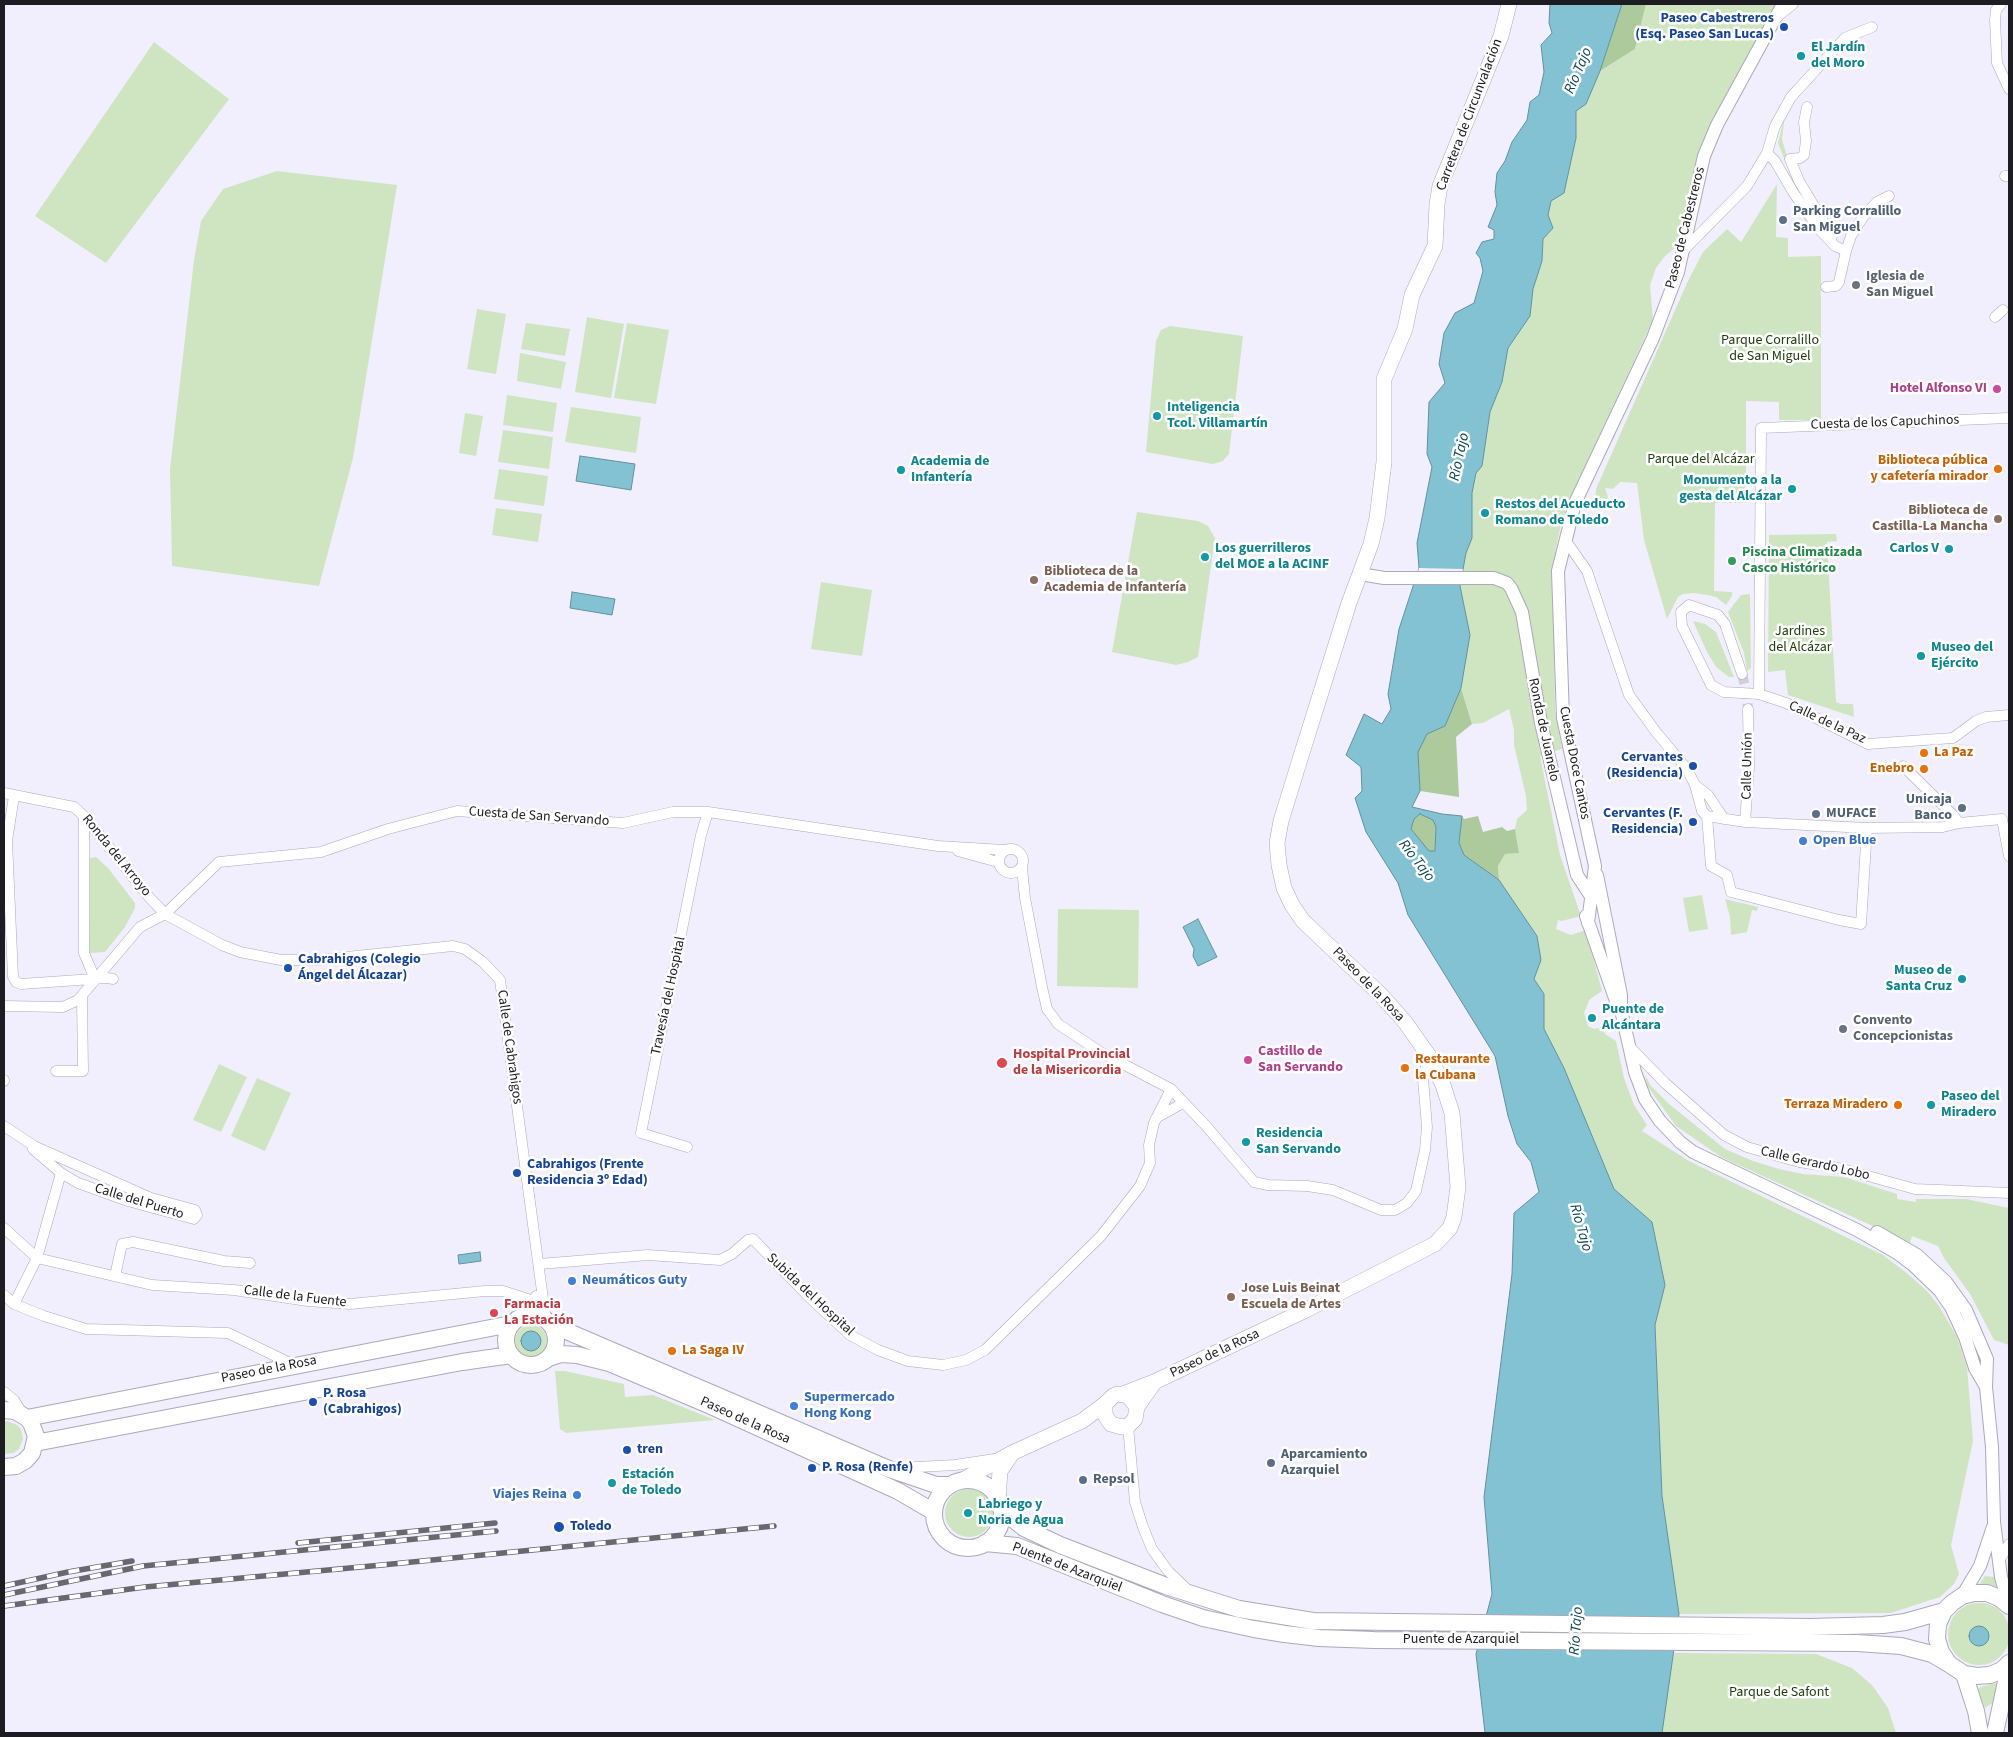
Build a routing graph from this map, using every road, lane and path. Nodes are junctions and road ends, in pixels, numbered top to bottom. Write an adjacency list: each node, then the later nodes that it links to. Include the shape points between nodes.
1 (1509, 4): 17 (main road, Carretera de Circunvalación, via 1501,36 1440,186 1435,246 1412,295 1405,329 1384,379 1384,477 1373,535)
2 (1783, 4): 5 (street, Paseo de Cabestreros)
3 (1793, 4): 5 (street)
4 (1999, 7): 7 (street, via 1997,63)
5 (1774, 20): 13 (street, Paseo de Cabestreros, via 1717,125 1704,156)
6 (1872, 27): 9 (street, via 1845,38 1791,97 1775,126)
7 (2009, 89)
8 (1807, 107): 11 (street, via 1804,155 1790,159 1799,181 1836,241)
9 (1767, 153): 11 (street, via 1805,210); 13 (street, via 1747,186)
10 (1889, 196): 12 (street, via 1877,202 1863,217)
11 (1835, 246): 12 (street)
12 (1846, 251): 14 (street, via 1839,282 1836,286)
13 (1682, 252): 16 (street, Paseo de Cabestreros, via 1678,272 1653,338 1575,503)
14 (1826, 287)
15 (2009, 418): 19 (street, Cuesta de los Capuchinos, via 1761,428)
16 (1566, 541): 23 (street, via 1587,571 1629,695 1687,769); 40 (street, Cuesta Doce Cantos, via 1558,571 1563,718)
17 (1360, 574): 43 (street, Ronda de Juanelo, via 1384,578 1494,578 1507,584 1515,595 1522,612 1541,723); 55 (main road, Paseo de la Rosa, via 1281,821 1277,843 1279,866 1284,888 1304,921 1381,995 1411,1030)
18 (1742, 674): 19 (street, via 1725,624 1718,615 1689,605 1680,612 1682,626 1711,685 1724,692)
19 (1759, 694): 21 (street, Calle de la Paz, via 1786,703 1868,744 1953,738 1976,721)
20 (1748, 709): 32 (street, Calle Unión, via 1749,767)
21 (2009, 715)
22 (1903, 766): 33 (street)
23 (1695, 785): 26 (street); 27 (street)
24 (4, 793): 25 (street, Ronda del Arroyo)
25 (14, 796): 29 (street, Ronda del Arroyo, via 74,807); 37 (street)
26 (1714, 804): 27 (street); 31 (street)
27 (1701, 807): 30 (street)
28 (708, 812): 35 (street, Cuesta de San Servando); 46 (street, Cuesta de San Servando, via 673,812 623,823 457,811 388,829 321,852 219,862); 61 (street, Travesía del Hospital, via 641,1133)
29 (84, 816): 46 (street, Ronda del Arroyo); 49 (street, via 84,953)
30 (1707, 816): 31 (street); 34 (street, via 1711,866 1727,875 1731,892 1861,924)
31 (1724, 819): 32 (street)
32 (1745, 822): 34 (street)
33 (1959, 823): 34 (street, via 1943,827); 38 (street, via 2002,819)
34 (1867, 828)
35 (938, 846): 36 (street); 39 (street)
36 (1004, 850): 39 (street); 41 (street, via 1010,848 1022,855)
37 (5, 851): 49 (street, via 13,977 16,982)
38 (2009, 856)
39 (998, 862): 42 (street, via 1000,868)
40 (1595, 866): 44 (street, Cuesta Doce Cantos); 47 (street)
41 (1022, 868): 42 (street); 45 (street)
42 (1010, 874): 45 (street)
43 (1577, 875): 44 (street, Ronda de Juanelo); 48 (street)
44 (1591, 895): 47 (street, Ronda de Juanelo); 48 (street, Cuesta Doce Cantos)
45 (1025, 898): 57 (street, via 1047,1009 1058,1024)
46 (165, 914): 49 (street, via 140,927); 68 (street, Calle de Cabrahigos, via 222,945 281,960 318,960 453,946 465,949 483,962 500,980)
47 (1606, 920): 53 (street, via 1621,995)
48 (1588, 923): 53 (street)
49 (95, 979): 50 (street); 51 (street)
50 (112, 980)
51 (82, 997): 52 (street, via 63,1007); 56 (street, via 83,1071)
52 (4, 1006)
53 (1620, 1010): 54 (street)
54 (1628, 1045): 63 (street, Calle Gerardo Lobo, via 1724,1135 1747,1148 1915,1189); 64 (street, via 1645,1099 1660,1122 1680,1142 1710,1161)
55 (1432, 1062): 58 (street, via 1423,1071 1427,1127 1416,1191 1407,1203 1395,1210 1381,1210 1334,1190 1254,1182 1208,1127); 79 (main road, Paseo de la Rosa, via 1452,1113 1458,1187 1454,1216 1444,1237 1315,1306)
56 (56, 1071)
57 (1171, 1089): 58 (street); 59 (street)
58 (1183, 1103): 59 (street)
59 (1156, 1118): 68 (street, Subida del Hospital, via 1150,1139 1150,1163 1140,1186 1101,1236 985,1350 966,1360 942,1365 908,1361 850,1335 753,1239 720,1260 648,1254)
60 (4, 1126): 62 (street, Calle del Puerto); 62 (street, Calle del Puerto, via 34,1146 151,1198 196,1210 197,1215 194,1218 128,1201 78,1183)
61 (687, 1147)
62 (61, 1173): 66 (street)
63 (2009, 1193)
64 (1803, 1203): 80 (street, via 1897,1253 1940,1291 1959,1321 1974,1368); 80 (street, via 1826,1209 1879,1232 1917,1255 1934,1270 1966,1310 1987,1359)
65 (4, 1228): 66 (street, Calle de la Fuente)
66 (37, 1258): 69 (street, Calle de la Fuente); 72 (street)
67 (250, 1263): 69 (street, Calle de la Fuente, via 224,1261 132,1242 122,1244)
68 (540, 1264): 70 (street, Calle de Cabrahigos)
69 (115, 1276): 73 (street, Calle de la Fuente, via 152,1285 234,1290 350,1304 503,1291)
70 (541, 1276): 73 (street); 74 (street, Calle de Cabrahigos)
71 (4, 1295): 72 (street)
72 (14, 1304): 78 (street, via 86,1329 228,1334)
73 (532, 1308): 74 (main road, Paseo de la Rosa); 75 (main road, Paseo de la Rosa)
74 (548, 1322): 77 (main road, via 556,1337 556,1345); 93 (main road, Paseo de la Rosa)
75 (512, 1324): 76 (main road, via 506,1340); 78 (main road, Paseo de la Rosa)
76 (510, 1355): 77 (main road, Paseo de la Rosa, via 522,1364 530,1365); 90 (main road, Paseo de la Rosa)
77 (549, 1358): 96 (main road, Paseo de la Rosa, via 561,1354 577,1355 609,1363 898,1491)
78 (294, 1365): 86 (main road, Paseo de la Rosa)
79 (1154, 1382): 82 (main road, Paseo de la Rosa); 84 (main road, Paseo de la Rosa)
80 (1986, 1387): 97 (street)
81 (4, 1392): 86 (street)
82 (1124, 1394): 83 (main road, Paseo de la Rosa, via 1113,1396); 84 (main road)
83 (1106, 1404): 87 (main road, Paseo de la Rosa); 88 (main road, via 1105,1415)
84 (1137, 1407): 89 (main road, Paseo de la Rosa, via 1135,1419)
85 (4, 1410): 86 (main road, Paseo de la Rosa)
86 (25, 1416): 90 (main road, via 34,1430)
87 (1082, 1421): 88 (main road); 91 (main road, Paseo de la Rosa)
88 (1111, 1424): 89 (main road)
89 (1128, 1426): 101 (street, via 1135,1502 1143,1527 1152,1549)
90 (35, 1443): 92 (main road, via 25,1461)
91 (1008, 1456): 93 (street, Paseo de la Rosa, via 955,1465); 94 (main road, Paseo de la Rosa); 95 (main road, via 1000,1471)
92 (4, 1467)
93 (889, 1469): 94 (main road, Paseo de la Rosa, via 936,1485)
94 (956, 1483): 95 (main road, via 972,1480 983,1484 992,1490); 96 (main road, via 942,1492)
95 (1000, 1504): 98 (main road, via 998,1528); 101 (main road, Puente de Azarquiel, via 1024,1528 1119,1569)
96 (934, 1512): 98 (main road, via 935,1523 947,1541 966,1548)
97 (1994, 1522): 100 (street); 102 (street, via 1980,1566)
98 (985, 1543): 105 (main road, Puente de Azarquiel, via 1017,1546 1162,1604 1254,1630 1319,1638 1425,1640)
99 (2009, 1544): 100 (street)
100 (2000, 1559): 103 (street)
101 (1193, 1596): 105 (main road, Puente de Azarquiel, via 1239,1609 1313,1621)
102 (1962, 1596): 103 (main road, via 1987,1594); 104 (main road)
103 (2009, 1605)
104 (1944, 1612): 105 (main road, Puente de Azarquiel, via 1883,1625); 107 (main road, via 1938,1624 1937,1638)
105 (1715, 1635): 107 (main road, Puente de Azarquiel, via 1901,1646 1932,1654)
106 (2009, 1663): 109 (main road, via 1990,1675)
107 (1949, 1664): 109 (main road, Puente de Azarquiel)
108 (2009, 1668): 111 (main road)
109 (1964, 1674): 110 (main road)
110 (1980, 1733)
111 (1995, 1733)

